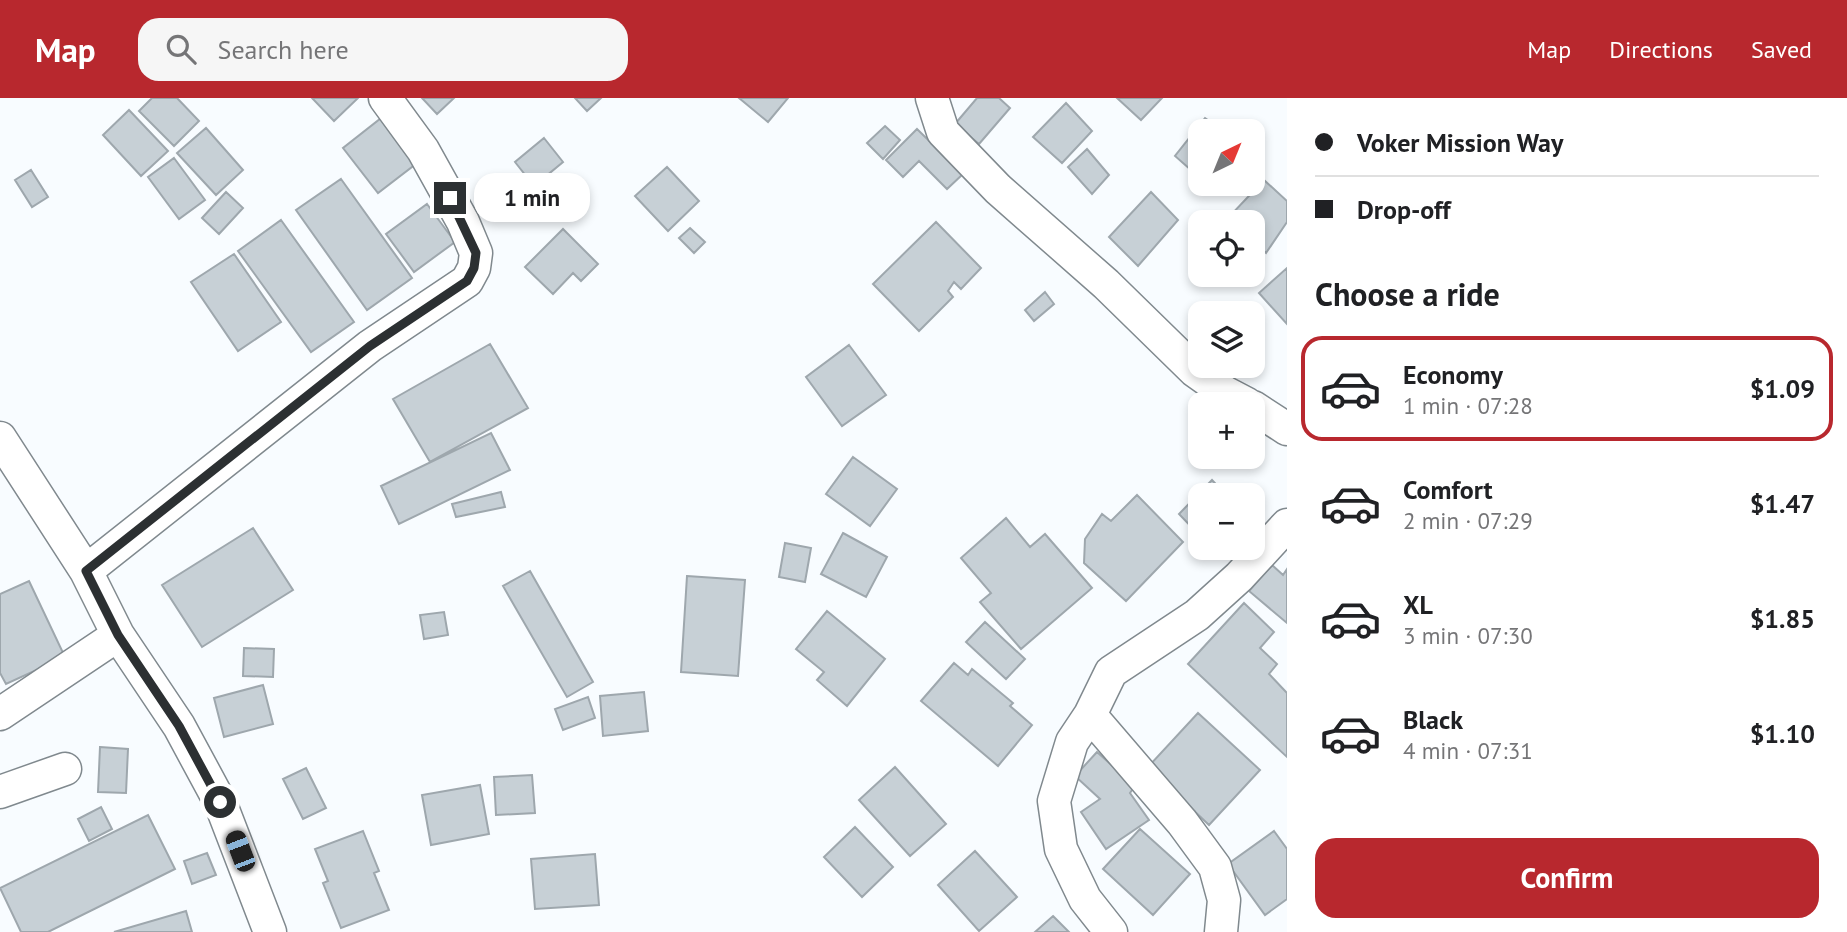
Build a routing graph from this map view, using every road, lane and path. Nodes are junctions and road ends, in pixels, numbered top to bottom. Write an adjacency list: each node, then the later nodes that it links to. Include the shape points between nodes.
1 (385, 98): 8 (street, via 423,150 463,222 476,253 467,281 370,346)
2 (932, 98): 3 (street, via 943,132 999,189 1195,371)
3 (1225, 392)
4 (1265, 415): 5 (street)
5 (1287, 429)
6 (0, 438): 8 (street)
7 (1287, 526): 11 (street, via 1197,615 1111,671)
8 (86, 571): 9 (street)
9 (118, 635): 10 (street); 14 (street, via 179,726 220,802)
10 (0, 714)
11 (1090, 715): 15 (street, via 1072,742 1054,801 1060,849 1085,899); 16 (street, via 1215,867 1224,900)
12 (65, 769): 13 (street)
13 (0, 792)
14 (270, 932)
15 (1111, 932)
16 (1221, 932)

